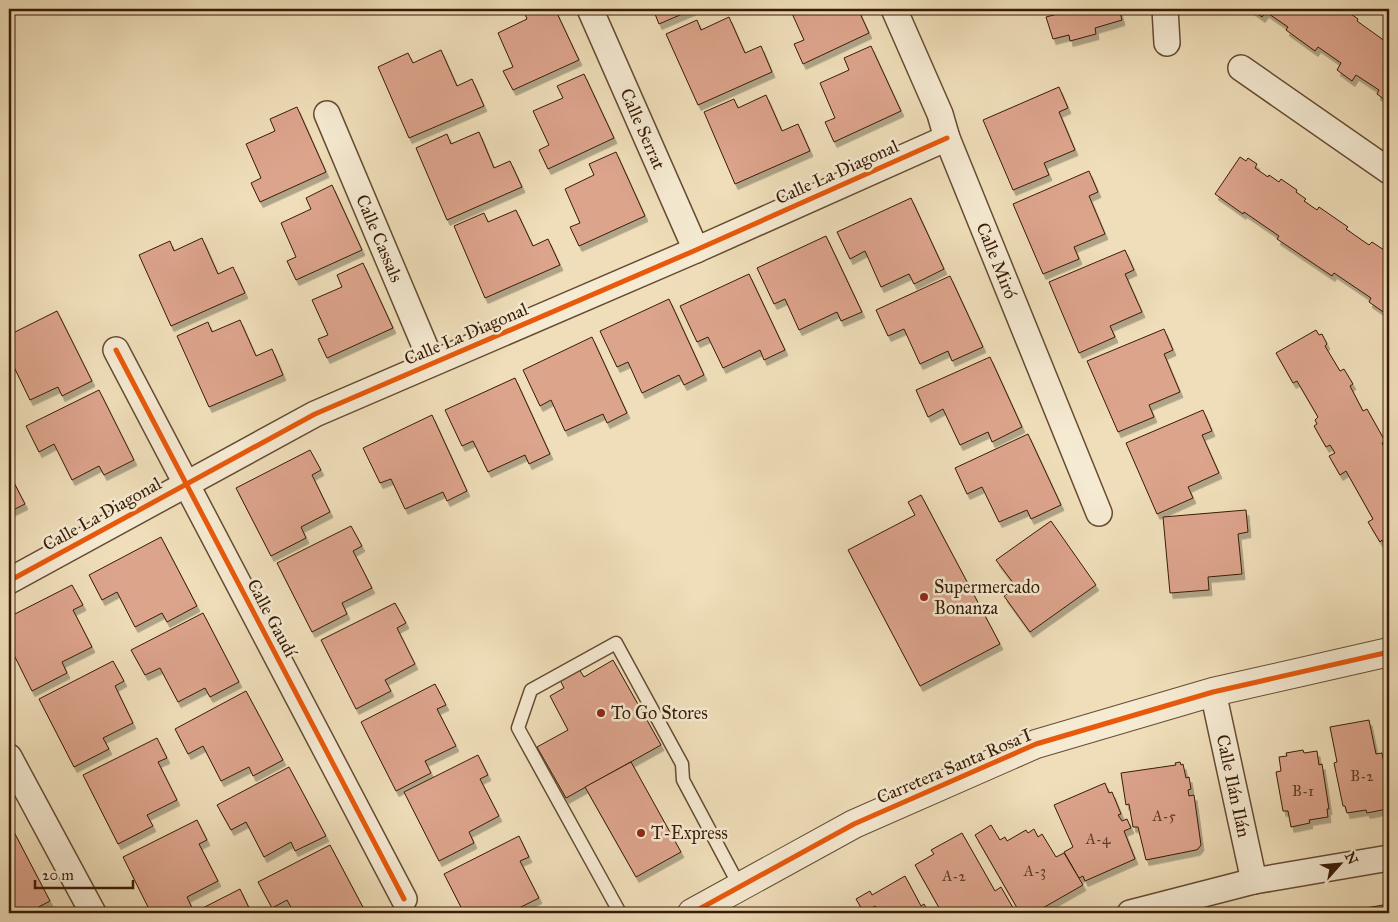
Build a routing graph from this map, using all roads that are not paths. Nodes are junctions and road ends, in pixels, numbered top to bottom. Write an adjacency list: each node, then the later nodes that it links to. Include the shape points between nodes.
1 (590, 9): 9 (street, Calle Serrat)
2 (894, 9): 7 (street, Calle Miró, via 940,114)
3 (1165, 9): 4 (street)
4 (1166, 43)
5 (1241, 68): 8 (street)
6 (327, 114): 11 (street, Calle Cassals)
7 (947, 138): 9 (street, Calle La Diagonal); 13 (street, Calle Miró)
8 (1389, 171)
9 (696, 250): 11 (street, Calle La Diagonal)
10 (116, 350): 12 (street, Calle Gaudí)
11 (432, 363): 12 (street, Calle La Diagonal, via 315,414)
12 (186, 484): 14 (street, Calle La Diagonal); 21 (street, Calle Gaudí)
13 (1099, 513)
14 (9, 581)
15 (1389, 652): 16 (street, Carretera Santa Rosa I)
16 (1213, 692): 19 (street, Calle Ilán Ilán); 20 (street, Carretera Santa Rosa I, via 1036,744 854,824)
17 (9, 757): 22 (street)
18 (1389, 858): 19 (street)
19 (1254, 881): 25 (street)
20 (740, 887): 23 (lane, via 683,780 682,764 616,643 531,690 518,728); 24 (street, Carretera Santa Rosa I)
21 (404, 899)
22 (92, 913)
23 (620, 913)
24 (692, 913)
25 (1130, 913)

